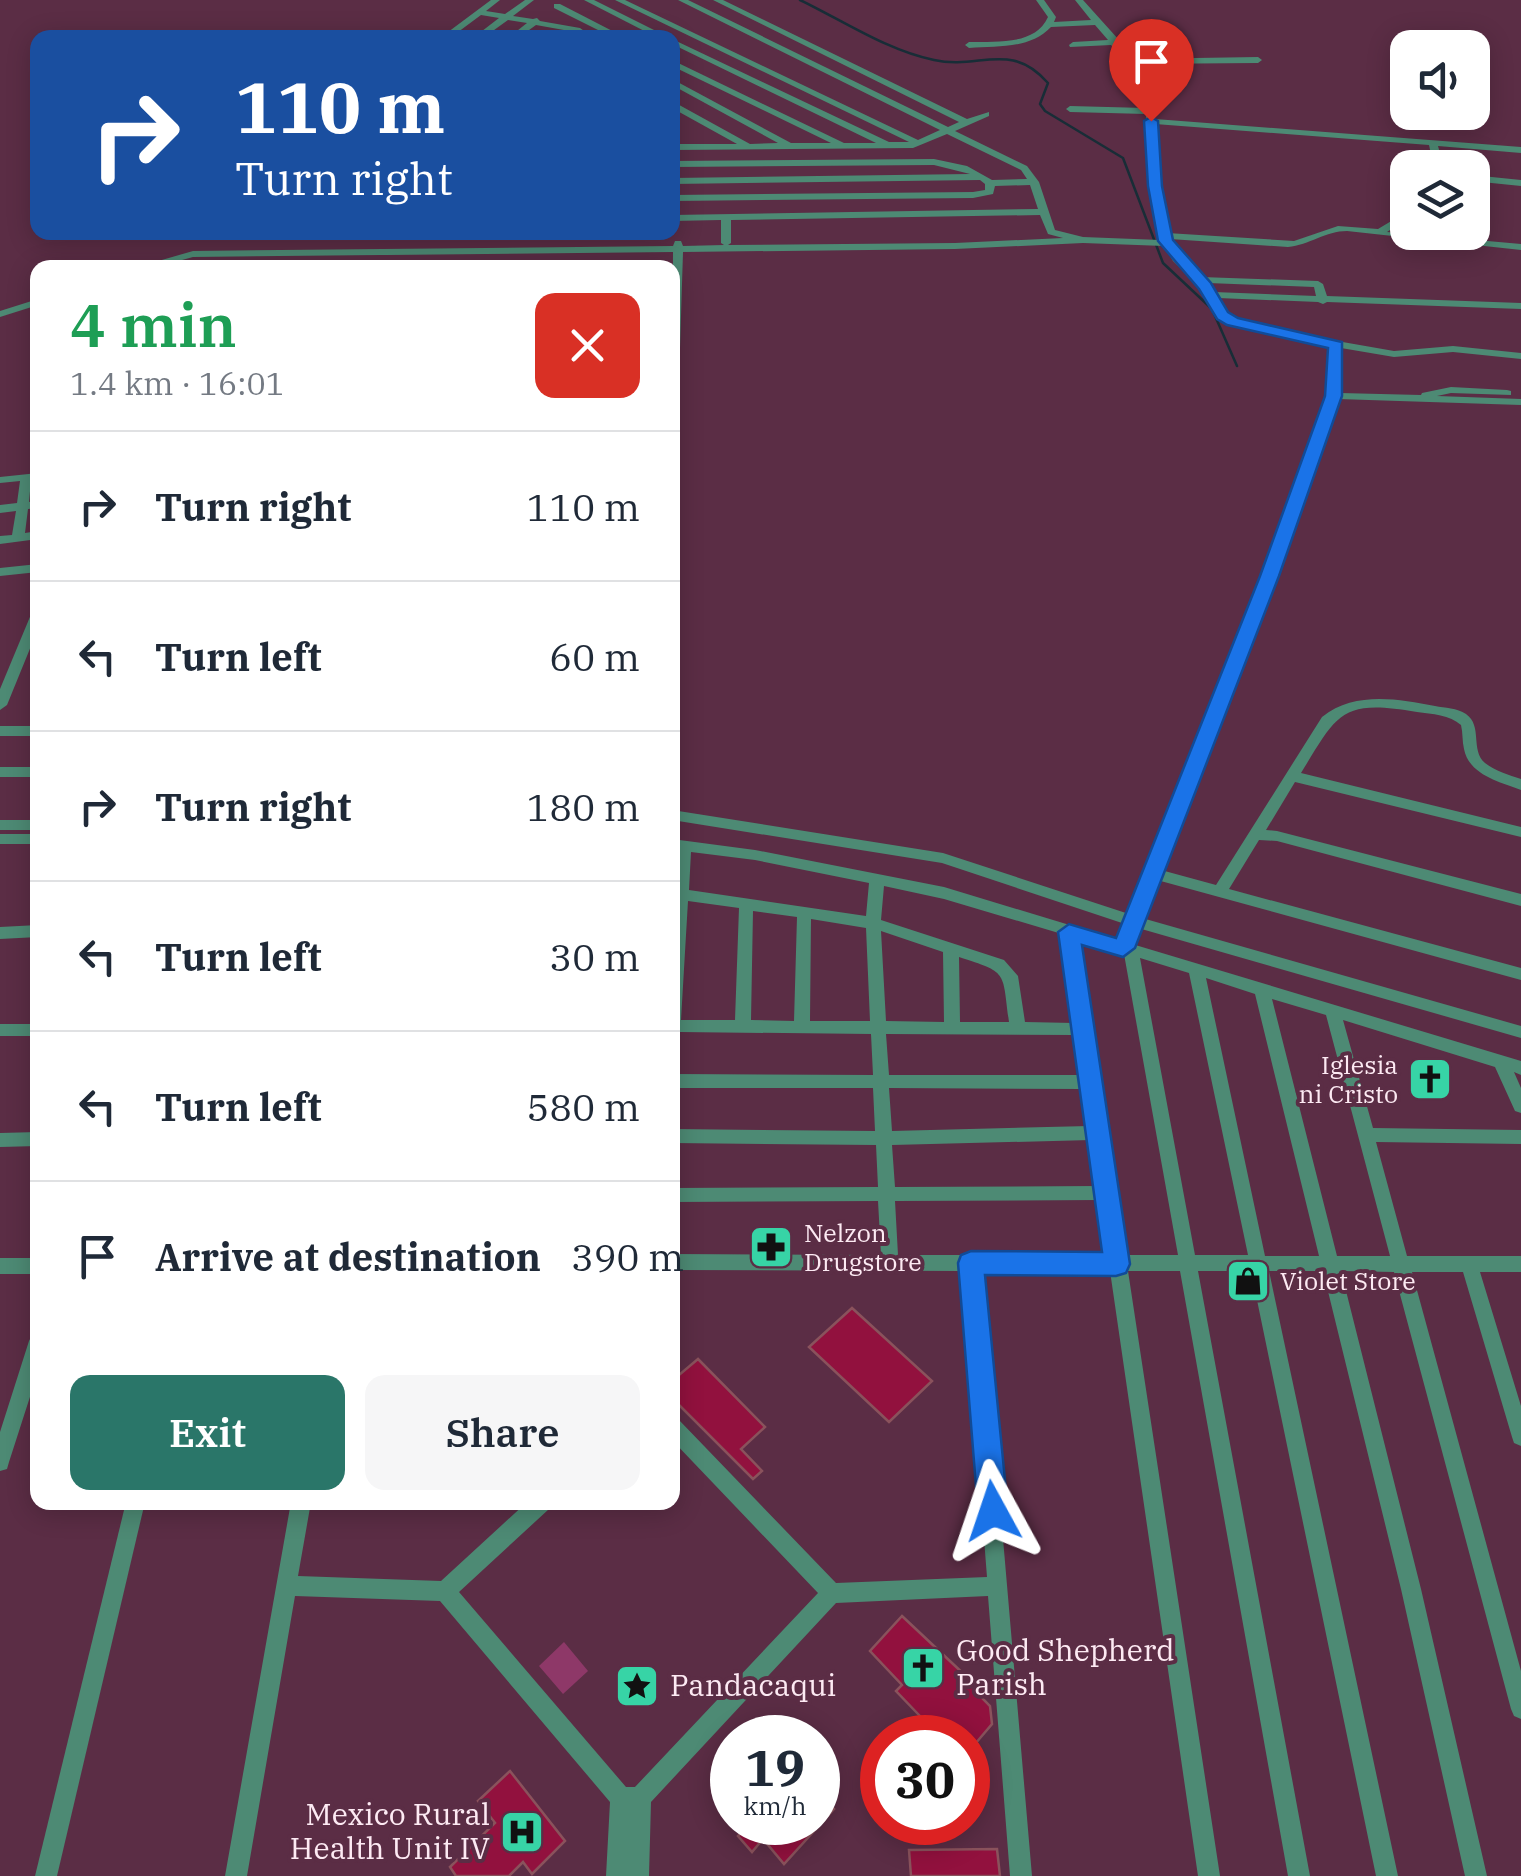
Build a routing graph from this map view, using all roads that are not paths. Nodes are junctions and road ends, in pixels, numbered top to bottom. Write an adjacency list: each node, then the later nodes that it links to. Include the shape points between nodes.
1 (496, 0): 10 (street)
2 (530, 0): 11 (street)
3 (588, 0): 21 (street)
4 (619, 0): 36 (street)
5 (682, 0): 35 (street)
6 (718, 0): 34 (street)
7 (1040, 0): 14 (street)
8 (1079, 0): 12 (street)
9 (561, 3): 13 (street); 20 (street)
10 (479, 12): 11 (street); 16 (street)
11 (505, 17): 13 (street); 17 (street)
12 (1098, 22): 14 (street); 22 (street)
13 (532, 23): 15 (street); 18 (street)
14 (1050, 25): 24 (street, via 1020,42)
15 (561, 28): 19 (street)
16 (455, 30)
17 (488, 30)
18 (523, 30)
19 (567, 30)
20 (608, 30)
21 (650, 30)
22 (1116, 42): 25 (street); 27 (street)
23 (680, 45): 41 (street)
24 (969, 45)
25 (1073, 45)
26 (1258, 60): 27 (street)
27 (1132, 62): 33 (street, via 1148,84)
28 (680, 66): 40 (street)
29 (680, 85): 39 (street)
30 (680, 108): 38 (street)
31 (1070, 108): 33 (street)
32 (986, 114): 34 (street)
33 (1151, 116): 37 (street); 65 (street)
34 (968, 122): 35 (street)
35 (950, 132): 36 (street); 52 (street, via 1024,168)
36 (918, 143): 41 (street)
37 (1433, 144): 44 (street); 45 (street)
38 (750, 146): 39 (street); 43 (street)
39 (790, 146): 40 (street)
40 (843, 146): 41 (street)
41 (890, 146)
42 (680, 147): 43 (street)
43 (719, 147): 47 (street)
44 (1434, 150)
45 (1521, 150)
46 (680, 164): 47 (street)
47 (717, 164): 48 (street); 49 (street, via 934,162)
48 (718, 180): 49 (street); 51 (street); 55 (street)
49 (987, 180): 52 (street); 54 (street, via 990,192 979,195)
50 (1490, 180): 53 (street)
51 (680, 181)
52 (1034, 182): 57 (street)
53 (1521, 183)
54 (748, 196): 55 (street); 60 (street)
55 (719, 197): 56 (street)
56 (680, 198)
57 (1042, 212): 60 (street); 62 (street)
58 (680, 218): 59 (street)
59 (726, 218): 60 (street); 66 (street)
60 (750, 218)
61 (1390, 228): 63 (street)
62 (1051, 232): 64 (street); 67 (street)
63 (1382, 234): 65 (street, via 1338,230 1288,244); 71 (street)
64 (1083, 240): 65 (street); 67 (street)
65 (1159, 241): 80 (street)
66 (726, 244): 68 (street); 70 (street)
67 (1040, 244): 70 (street)
68 (677, 246): 69 (street); 70 (street); 79 (street)
69 (440, 248): 72 (street); 73 (street)
70 (750, 248)
71 (1521, 248)
72 (257, 249): 74 (street); 75 (street, via 180,248); 76 (street)
73 (378, 251): 74 (street); 78 (street)
74 (333, 252): 77 (street)
75 (144, 260)
76 (165, 260)
77 (332, 260)
78 (377, 260)
79 (676, 260)
80 (1200, 280): 81 (street); 82 (street, via 1318,284)
81 (1211, 295): 82 (street); 86 (street, via 1222,315 1240,325)
82 (1323, 300): 84 (street)
83 (30, 301): 85 (street)
84 (1521, 306)
85 (0, 310)
86 (1336, 345): 87 (street, via 1394,354 1453,349); 89 (street)
87 (1521, 356)
88 (1521, 394): 90 (street, via 1451,390)
89 (1334, 396): 90 (street); 118 (street)
90 (1410, 400): 91 (street)
91 (1521, 402)
92 (30, 477): 93 (street)
93 (0, 480)
94 (30, 483): 96 (street)
95 (30, 505): 96 (street)
96 (22, 506): 97 (street); 99 (street)
97 (0, 509)
98 (30, 536): 99 (street)
99 (18, 538): 100 (street)
100 (0, 540)
101 (30, 570): 102 (street)
102 (1, 575)
103 (30, 632): 104 (street)
104 (0, 705)
105 (0, 731): 106 (street)
106 (30, 731)
107 (0, 772): 108 (street)
108 (30, 772)
109 (1291, 776): 110 (street, via 1331,715 1362,705 1402,706 1466,719 1477,764); 114 (street); 115 (street)
110 (1521, 784)
111 (680, 816): 125 (street, via 943,858)
112 (30, 827): 113 (street)
113 (1, 832): 116 (street)
114 (1521, 832)
115 (1255, 835): 120 (street); 122 (street)
116 (30, 837)
117 (680, 844): 119 (street)
118 (1155, 874): 120 (street); 125 (street)
119 (876, 878): 126 (street); 128 (street)
120 (1221, 890): 133 (street)
121 (680, 894): 123 (street)
122 (1521, 900)
123 (746, 904): 124 (street); 137 (street)
124 (804, 915): 126 (street); 138 (street)
125 (1132, 921): 131 (street); 145 (street)
126 (873, 923): 130 (street); 139 (street)
127 (30, 931): 129 (street)
128 (1069, 932): 131 (street); 142 (street)
129 (0, 933)
130 (951, 948): 140 (street); 141 (street, via 1005,967)
131 (1127, 950): 132 (street); 170 (street)
132 (1197, 972): 134 (street); 164 (street)
133 (1521, 974)
134 (1262, 990): 135 (street); 165 (street)
135 (1333, 1012): 146 (street); 153 (street)
136 (680, 1026): 137 (street)
137 (744, 1026): 138 (street)
138 (802, 1027): 139 (street)
139 (880, 1027): 140 (street); 149 (street)
140 (952, 1028): 141 (street)
141 (1018, 1028): 142 (street)
142 (1082, 1029): 150 (street)
143 (0, 1030): 144 (street)
144 (30, 1030)
145 (1521, 1032)
146 (1501, 1062): 147 (street); 151 (street)
147 (1521, 1068)
148 (680, 1081): 149 (street)
149 (880, 1082): 150 (street); 156 (street)
150 (1088, 1082): 152 (street)
151 (1521, 1106)
152 (1096, 1133): 156 (street); 159 (street)
153 (1365, 1135): 155 (street); 162 (street)
154 (680, 1136): 156 (street)
155 (1521, 1137)
156 (886, 1138): 161 (street)
157 (30, 1139): 158 (street)
158 (0, 1140)
159 (1106, 1194): 161 (street); 169 (street)
160 (680, 1195): 161 (street)
161 (887, 1195): 168 (street)
162 (1398, 1261): 165 (street); 167 (street); 185 (street)
163 (680, 1262): 168 (street)
164 (1256, 1262): 165 (street); 170 (street); 194 (street)
165 (1330, 1262): 195 (street)
166 (971, 1263): 168 (street); 169 (street); 182 (street)
167 (1469, 1263): 171 (street); 176 (street)
168 (890, 1264)
169 (1116, 1264): 170 (street); 192 (street)
170 (1186, 1264): 193 (street)
171 (1521, 1264)
172 (0, 1266): 173 (street)
173 (30, 1266)
174 (30, 1366): 177 (street)
175 (680, 1434): 184 (street)
176 (1521, 1437)
177 (0, 1462)
178 (134, 1510): 187 (street)
179 (300, 1510): 181 (street)
180 (533, 1510): 183 (street)
181 (286, 1586): 183 (street); 188 (street)
182 (1000, 1586): 184 (street); 191 (street)
183 (445, 1592): 186 (street)
184 (832, 1592): 186 (street)
185 (1521, 1709)
186 (631, 1798): 189 (street); 190 (street)
187 (46, 1876)
188 (236, 1876)
189 (617, 1876)
190 (638, 1876)
191 (1021, 1876)
192 (1208, 1876)
193 (1299, 1876)
194 (1386, 1876)
195 (1476, 1876)

